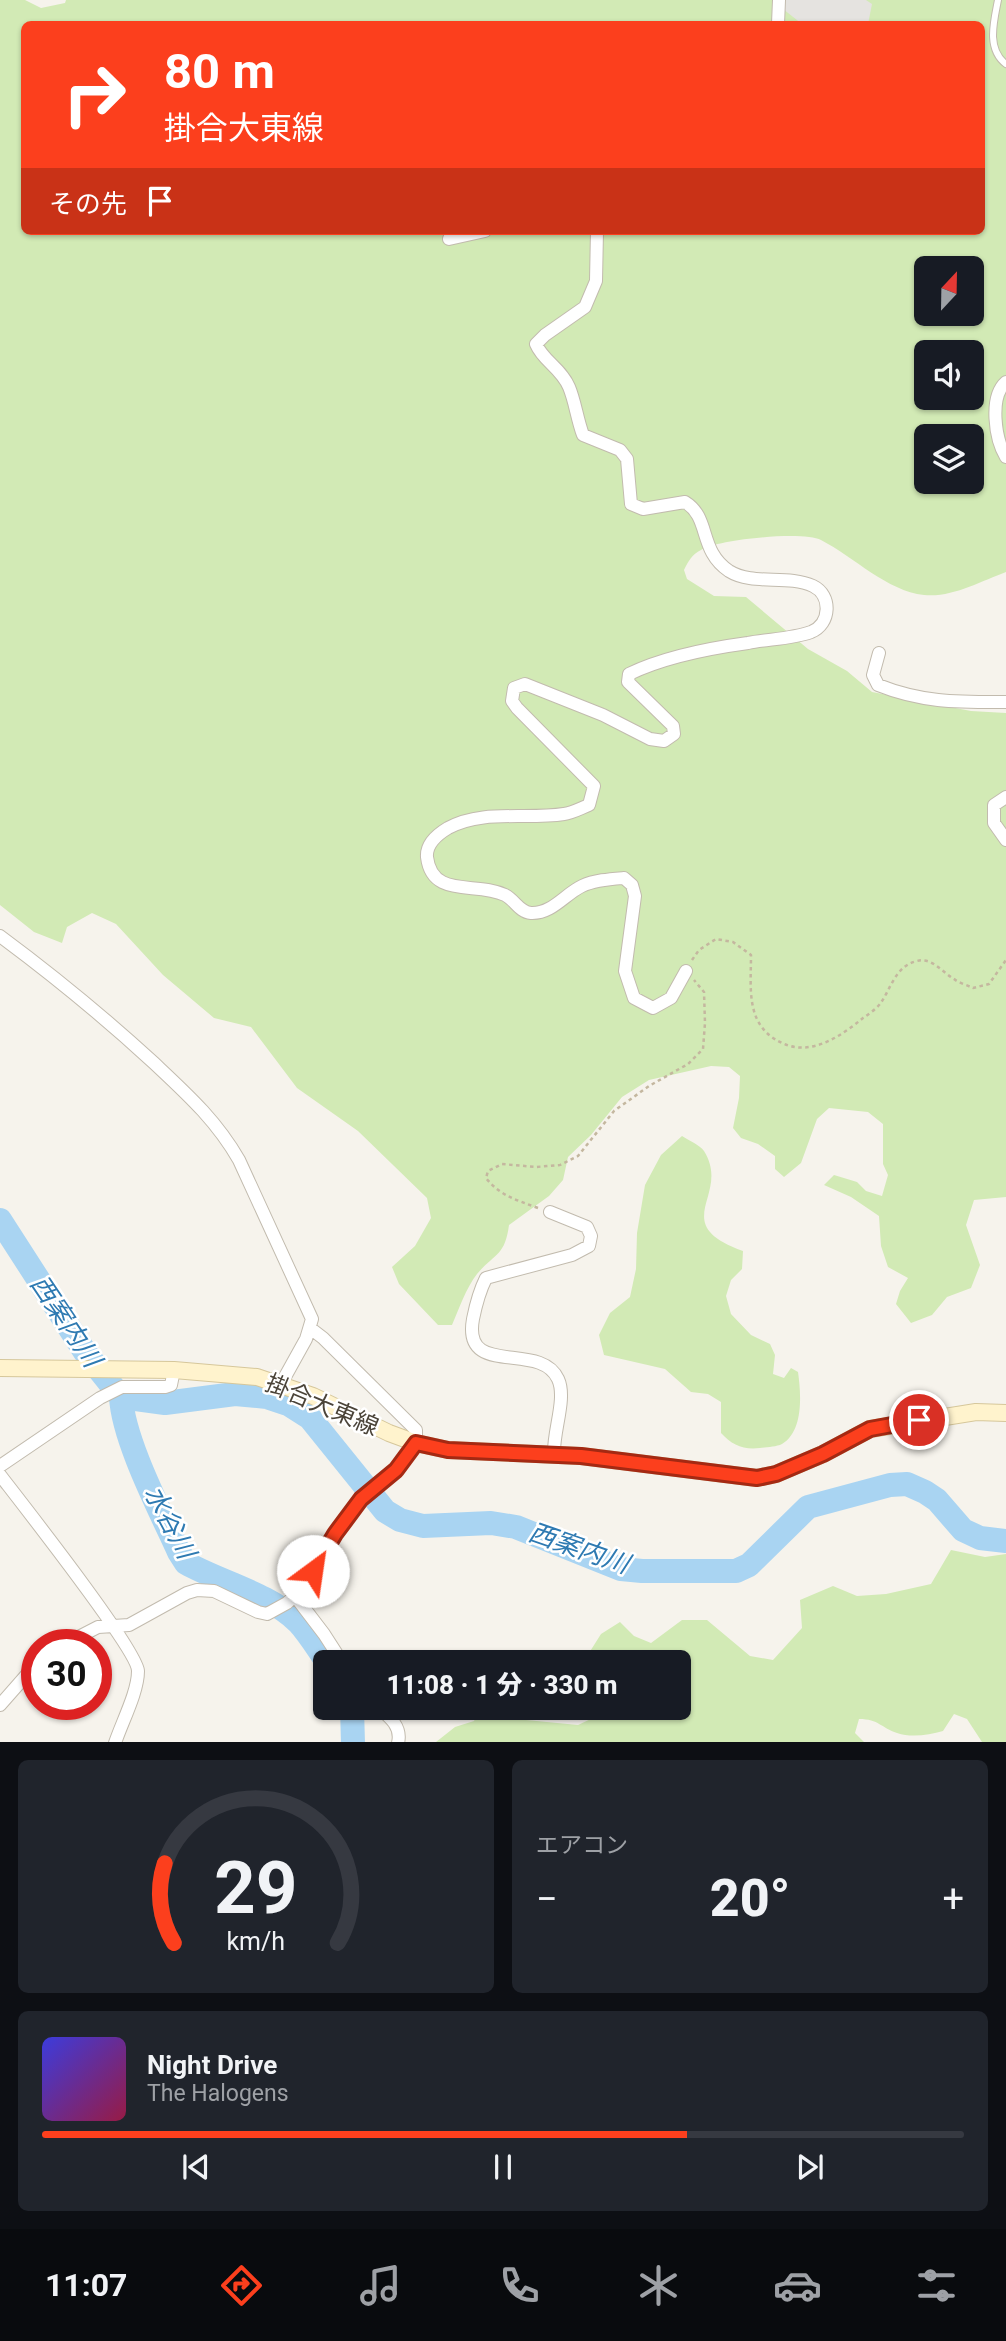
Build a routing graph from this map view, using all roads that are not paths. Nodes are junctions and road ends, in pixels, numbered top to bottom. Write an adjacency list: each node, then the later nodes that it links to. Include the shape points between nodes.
1 (779, 0): 3 (street)
2 (998, 0): 4 (lane, via 993,45)
3 (778, 21)
4 (1006, 64)
5 (451, 235): 6 (street, via 449,239)
6 (467, 235)
7 (597, 235): 15 (street, via 596,281 585,307 536,344 569,387 583,435 620,450 627,459 631,504 643,509 685,502 696,509 711,554 726,568 739,577 814,586 828,607 824,621 813,631 649,664 629,674 628,682 673,726 674,734 664,741 525,684 514,688 512,701 517,708 594,786 589,805 565,814 470,818 446,829 430,843 427,853 431,873 441,883 479,887 506,896 523,911 533,913 550,908 582,886 624,878 635,896 625,971 634,998 653,1008 671,998)
8 (1006, 382): 9 (street, via 998,393 995,418)
9 (1006, 457)
10 (879, 653): 11 (street, via 873,675 878,685 945,702)
11 (1006, 702)
12 (1006, 797): 13 (street, via 994,804 994,823)
13 (1006, 841)
14 (0, 936): 17 (street, via 110,1022 203,1109 224,1135 312,1320)
15 (686, 971)
16 (550, 1212): 23 (street, via 587,1227 589,1245 572,1255 486,1278 477,1294 471,1332 475,1345 485,1353 542,1363 553,1370 562,1393)
17 (310, 1328): 20 (street); 22 (street, via 416,1430)
18 (0, 1368): 19 (main road, 掛合大東線)
19 (174, 1370): 20 (main road, 掛合大東線, via 229,1373); 24 (street, via 171,1385 122,1387)
20 (281, 1384): 22 (main road, 掛合大東線)
21 (1006, 1413): 23 (main road, 掛合大東線, via 976,1412 870,1429 823,1454 757,1478)
22 (416, 1443): 23 (main road, 掛合大東線, via 448,1450); 26 (street, via 396,1470 361,1499)
23 (554, 1454)
24 (0, 1466)
25 (0, 1475): 27 (street)
26 (291, 1599): 27 (street, via 267,1614 214,1591 197,1590 129,1625); 29 (street)
27 (114, 1626): 28 (street); 33 (street, via 139,1668)
28 (94, 1629)
29 (334, 1650)
30 (21, 1681): 31 (street)
31 (0, 1705)
32 (392, 1720): 34 (street, via 400,1736)
33 (115, 1742)
34 (398, 1742)

